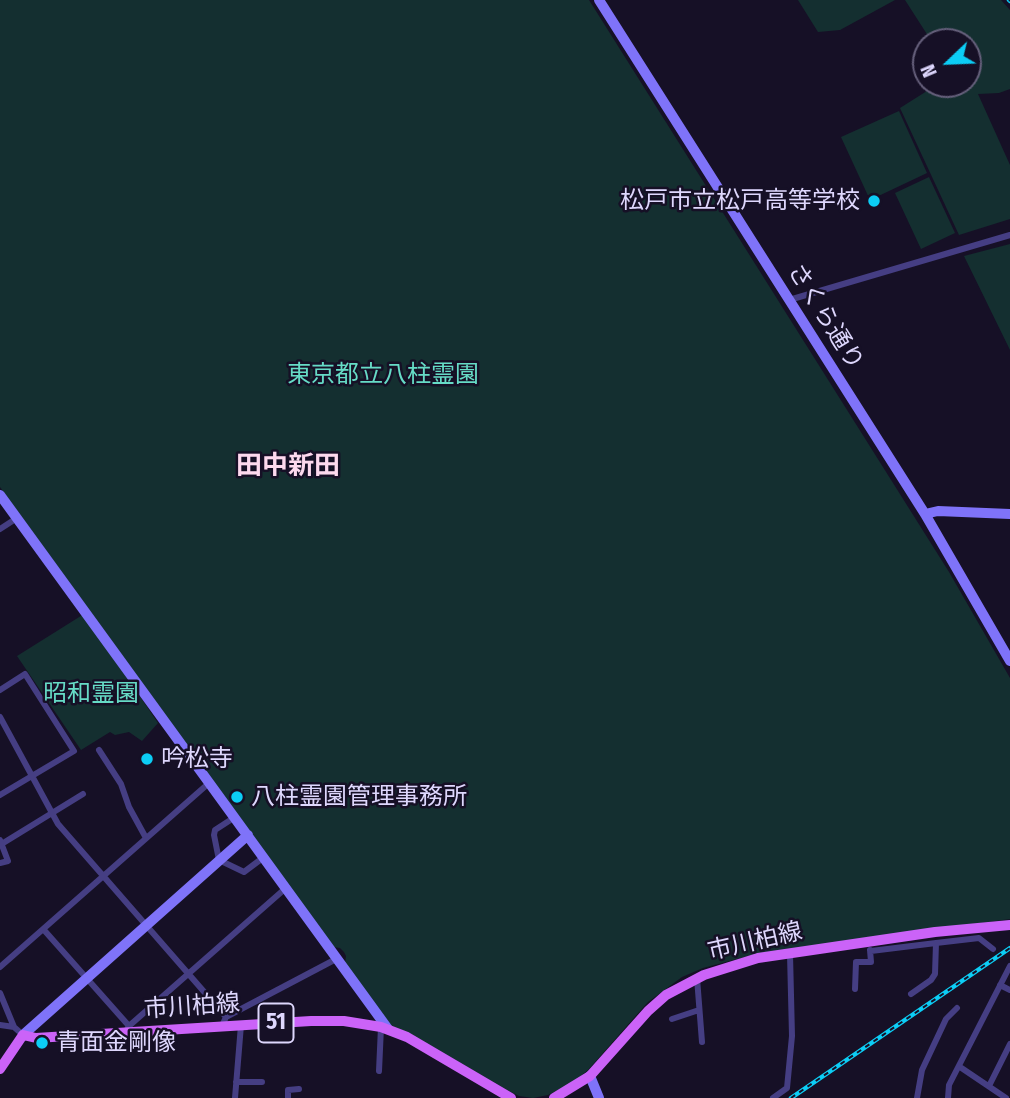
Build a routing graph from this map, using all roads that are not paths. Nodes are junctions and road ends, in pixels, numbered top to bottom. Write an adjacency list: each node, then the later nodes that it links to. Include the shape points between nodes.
1 (599, 0): 3 (street, さくら通り)
2 (1010, 235): 3 (street)
3 (789, 300): 5 (street, さくら通り)
4 (0, 495): 7 (street)
5 (925, 514): 6 (street); 9 (street, さくら通り)
6 (1010, 514)
7 (17, 518): 8 (street); 14 (street)
8 (0, 529)
9 (1010, 661)
10 (0, 690): 13 (street, via 25,674 74,751)
11 (0, 717): 13 (street)
12 (99, 750): 20 (street)
13 (33, 776): 16 (street); 17 (street)
14 (209, 783): 18 (street); 20 (street)
15 (83, 794): 17 (street)
16 (0, 795)
17 (52, 813): 21 (street); 25 (street)
18 (235, 817): 19 (street); 23 (street, via 215,830)
19 (248, 835): 22 (street); 23 (street)
20 (146, 838): 25 (street)
21 (1, 843): 24 (street, via 8,861)
22 (264, 858): 23 (street, via 244,872); 26 (street)
23 (219, 860): 27 (street)
24 (0, 863)
25 (103, 877): 27 (street); 29 (street)
26 (287, 887): 34 (street); 37 (street)
27 (146, 925): 37 (street); 38 (street)
28 (1010, 925): 31 (main road, 市川柏線, via 935,932)
29 (44, 930): 35 (street); 38 (street)
30 (936, 943): 31 (street); 32 (street, via 979,938); 44 (street, via 935,974)
31 (868, 947): 33 (main road, 市川柏線); 41 (street, via 871,962 856,962)
32 (993, 949)
33 (790, 954): 39 (main road, 市川柏線, via 745,961); 70 (street, via 792,1036 787,1088)
34 (338, 958): 48 (street); 52 (street)
35 (0, 967)
36 (1010, 967): 40 (street)
37 (189, 973): 48 (street); 53 (street)
38 (87, 978): 53 (street); 54 (street)
39 (697, 978): 46 (street); 60 (main road, 市川柏線, via 648,1011)
40 (1000, 985): 42 (street); 57 (street)
41 (855, 989)
42 (1010, 990)
43 (0, 993): 51 (street)
44 (911, 995)
45 (957, 1008): 71 (street, via 946,1019 922,1070)
46 (699, 1010): 47 (street); 55 (street)
47 (672, 1019)
48 (224, 1022): 50 (main road, 市川柏線 / 51); 53 (main road, 市川柏線 / 51)
49 (0, 1025): 51 (street)
50 (242, 1025): 52 (main road, 市川柏線 / 51, via 328,1020); 61 (street)
51 (14, 1027): 54 (street)
52 (385, 1028): 59 (street); 67 (main road, 市川柏線 / 51)
53 (127, 1029): 54 (main road, 市川柏線 / 51, via 36,1038)
54 (23, 1035): 58 (main road)
55 (702, 1042)
56 (1010, 1044): 63 (street)
57 (960, 1067): 63 (street); 72 (street, via 949,1085)
58 (0, 1069)
59 (379, 1071)
60 (590, 1076): 68 (main road, 市川柏線); 69 (street)
61 (236, 1082): 62 (street); 65 (street)
62 (262, 1082)
63 (989, 1086): 73 (street)
64 (299, 1089): 66 (street, via 288,1090)
65 (235, 1098)
66 (288, 1098)
67 (511, 1098)
68 (554, 1098)
69 (599, 1098)
70 (774, 1098)
71 (917, 1098)
72 (948, 1098)
73 (1006, 1098)

